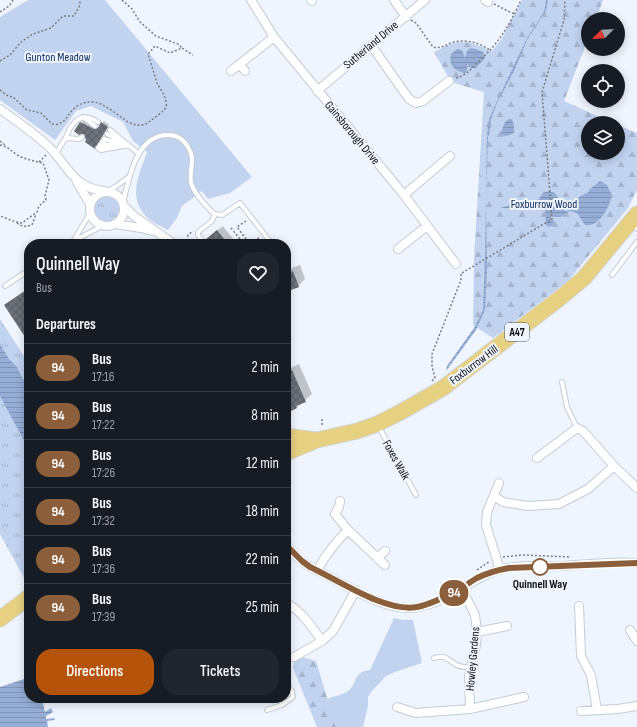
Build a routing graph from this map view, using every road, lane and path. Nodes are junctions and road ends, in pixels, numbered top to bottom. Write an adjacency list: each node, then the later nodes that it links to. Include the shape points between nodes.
1 (13, 0): 10 (path)
2 (80, 0): 18 (path, via 74,16 63,16 51,28 33,34)
3 (122, 0): 15 (path, via 132,9 140,22 156,36)
4 (251, 0): 13 (street, Gainsborough Drive)
5 (394, 0): 12 (street)
6 (425, 0): 12 (street, Sutherland Drive)
7 (521, 0): 11 (path)
8 (565, 0): 73 (path, via 564,20 542,92 552,219)
9 (486, 1): 11 (path)
10 (0, 12)
11 (514, 14): 16 (path, via 502,38)
12 (406, 17): 14 (street, Sutherland Drive); 16 (path, via 416,23 433,47 468,42 482,44)
13 (274, 37): 19 (street); 24 (street, Gainsborough Drive)
14 (371, 45): 22 (street, via 409,100 423,101); 24 (street, Sutherland Drive)
15 (182, 48): 17 (path); 23 (path, via 170,53 155,46 148,54 156,81 167,104 160,114 140,126 94,102 76,106 58,124 52,124 41,113 27,110 13,97)
16 (491, 51): 22 (path, via 463,76)
17 (193, 55)
18 (0, 61)
19 (240, 64): 20 (street); 21 (street)
20 (231, 71)
21 (245, 71)
22 (449, 81)
23 (0, 90)
24 (317, 91): 41 (street, Gainsborough Drive)
25 (0, 109): 34 (street)
26 (82, 117): 26 (lane, via 90,125 97,124 89,118); 28 (lane, via 69,130)
27 (108, 132): 33 (lane)
28 (66, 138): 29 (lane); 34 (lane)
29 (82, 139)
30 (0, 141): 32 (path)
31 (0, 145): 32 (path)
32 (5, 145): 37 (path, via 18,155)
33 (129, 145): 33 (lane, via 104,148 101,144 107,140); 35 (lane)
34 (53, 153): 37 (path); 39 (street)
35 (139, 154): 38 (lane); 46 (lane, via 152,139 162,135 181,138 193,156 191,183)
36 (450, 156): 41 (street)
37 (39, 162): 44 (path, via 43,163 49,180 46,200 38,206)
38 (130, 176): 40 (lane); 43 (lane)
39 (75, 178): 40 (street, via 84,186); 42 (street)
40 (106, 191): 42 (street, via 97,194); 43 (street, via 119,196)
41 (404, 195): 54 (street, Gainsborough Drive)
42 (90, 204): 45 (street)
43 (124, 204): 51 (street, via 123,214); 59 (street, via 134,216)
44 (37, 212): 49 (path); 55 (path, via 32,225)
45 (90, 213): 53 (street, via 93,220); 61 (lane)
46 (215, 214): 64 (lane, via 212,221 198,232); 68 (lane, via 226,214 240,203)
47 (0, 216): 48 (path)
48 (16, 222): 49 (path); 55 (path)
49 (22, 223): 55 (path)
50 (250, 223): 57 (path, via 247,220 237,227)
51 (115, 224): 53 (street); 59 (street)
52 (636, 224): 79 (highway, Foxburrow Hill / A47, via 584,278 560,298 443,388)
53 (102, 226): 62 (lane)
54 (427, 226): 70 (street); 71 (street, Gainsborough Drive)
55 (26, 227)
56 (231, 228): 60 (path)
57 (240, 230): 60 (path); 66 (path)
58 (257, 232): 67 (path, via 261,236)
59 (159, 233): 63 (street)
60 (235, 234): 65 (path)
61 (74, 239)
62 (75, 239)
63 (167, 239)
64 (201, 239)
65 (240, 239)
66 (247, 239)
67 (257, 239)
68 (269, 239)
69 (637, 242): 74 (lane)
70 (398, 249)
71 (456, 264): 73 (path)
72 (24, 273): 75 (lane)
73 (462, 273): 77 (path, via 432,354 435,378)
74 (612, 275)
75 (5, 286)
76 (562, 382): 80 (lane, via 567,407)
77 (430, 383)
78 (322, 419): 81 (path)
79 (377, 424): 81 (highway, Foxburrow Hill / A47, via 357,431); 88 (lane, Foxes Walk)
80 (580, 430): 84 (street); 85 (street)
81 (320, 435): 82 (highway, Foxburrow Hill / A47); 83 (highway, Foxburrow Hill / A47)
82 (291, 436)
83 (291, 450)
84 (537, 458)
85 (614, 466): 87 (street); 89 (street, via 588,489 558,504 528,506 503,502)
86 (500, 483): 89 (street)
87 (637, 488)
88 (416, 495)
89 (494, 496): 96 (street, via 487,512 486,525)
90 (340, 501): 91 (street, via 334,514)
91 (348, 530): 95 (street); 99 (street, via 325,555)
92 (291, 550): 99 (street, via 302,561)
93 (385, 551): 95 (street)
94 (572, 557): 96 (path, via 522,555)
95 (377, 558): 98 (street)
96 (497, 558): 100 (street)
97 (637, 563): 100 (street, via 520,566)
98 (385, 566)
99 (317, 570): 102 (street)
100 (500, 570): 101 (street, via 477,578)
101 (462, 589): 102 (street, via 426,605 407,608 387,604); 109 (street, Howley Gardens, via 475,615)
102 (356, 590): 110 (street, via 333,631)
103 (24, 601): 106 (highway)
104 (291, 606): 110 (street)
105 (579, 606): 122 (street, via 581,656 591,676)
106 (0, 619)
107 (507, 626): 109 (street)
108 (630, 630): 111 (street)
109 (477, 632): 115 (street, Howley Gardens)
110 (322, 640): 112 (street)
111 (637, 641)
112 (294, 657): 113 (lane)
113 (291, 658)
114 (434, 658): 115 (lane, via 447,657 456,665)
115 (471, 668): 120 (street, Howley Gardens)
116 (524, 697): 120 (street, Howley Gardens)
117 (285, 703): 121 (lane)
118 (637, 706): 122 (street)
119 (397, 707): 120 (street, Howley Gardens, via 416,713)
120 (470, 709)
121 (267, 710)
122 (597, 710): 123 (street)
123 (581, 711)

